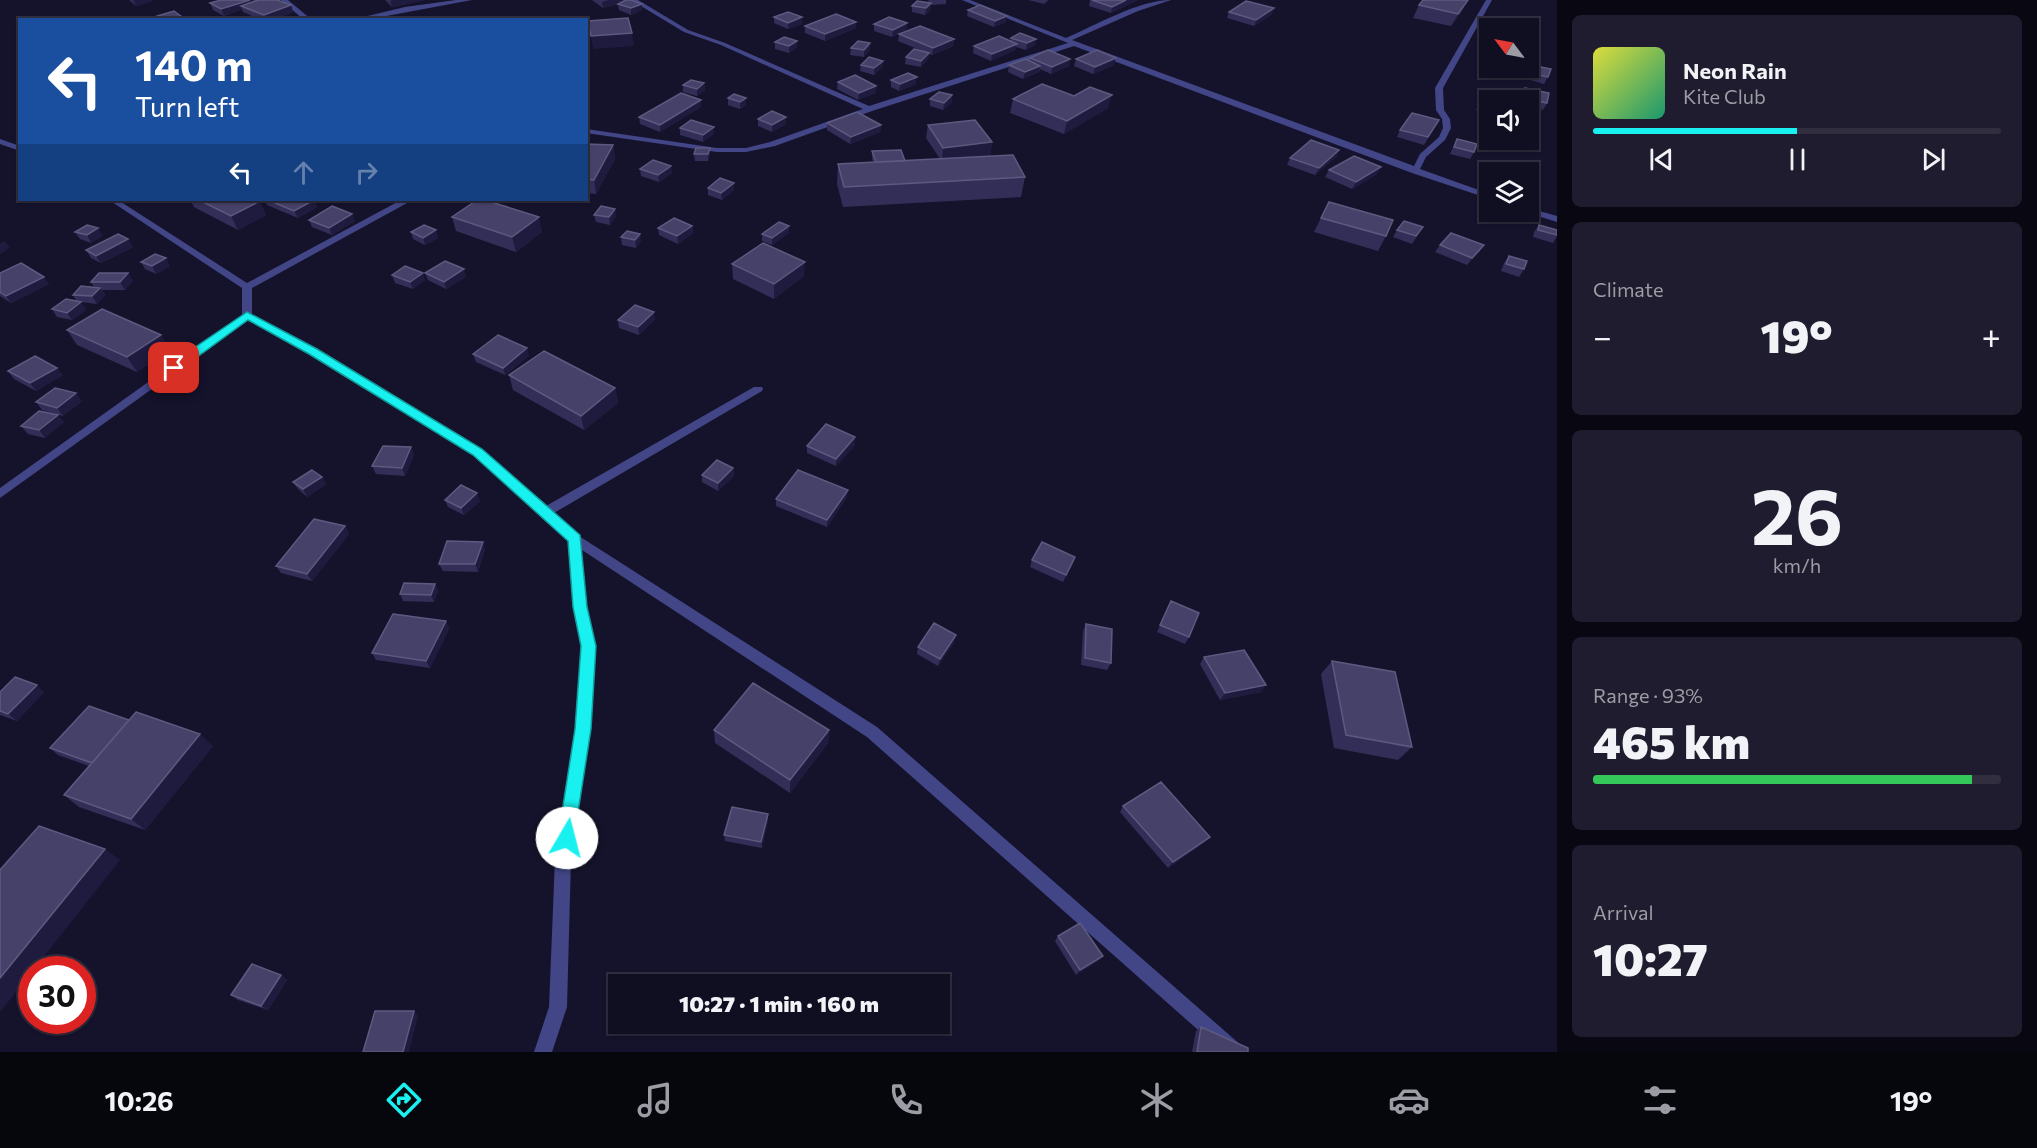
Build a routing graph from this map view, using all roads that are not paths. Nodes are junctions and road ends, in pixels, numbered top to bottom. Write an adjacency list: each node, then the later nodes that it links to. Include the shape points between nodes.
1 (284, 0): 7 (street)
2 (469, 0): 8 (street)
3 (633, 0): 10 (street, via 686,31)
4 (965, 0): 9 (street)
5 (1168, 0): 9 (street, via 1137,10)
6 (1489, 0): 15 (street, via 1439,88 1440,110 1447,128)
7 (306, 18)
8 (363, 18)
9 (1071, 42): 10 (street); 15 (street)
10 (869, 109): 11 (street, via 746,150 717,150)
11 (588, 131)
12 (18, 139): 13 (street)
13 (3, 142): 14 (street)
14 (18, 149)
15 (1415, 171): 16 (street)
16 (1479, 193)
17 (115, 201): 21 (street)
18 (404, 201): 21 (street)
19 (1539, 213): 20 (street)
20 (1557, 219)
21 (248, 286): 22 (street)
22 (247, 316): 24 (street); 25 (street, via 313,351 478,452)
23 (758, 388): 25 (street)
24 (0, 494)
25 (544, 513): 26 (street)
26 (575, 539): 27 (street, via 580,607 588,646 583,729 563,859 558,1007); 28 (street, via 872,732)
27 (543, 1052)
28 (1236, 1052)

